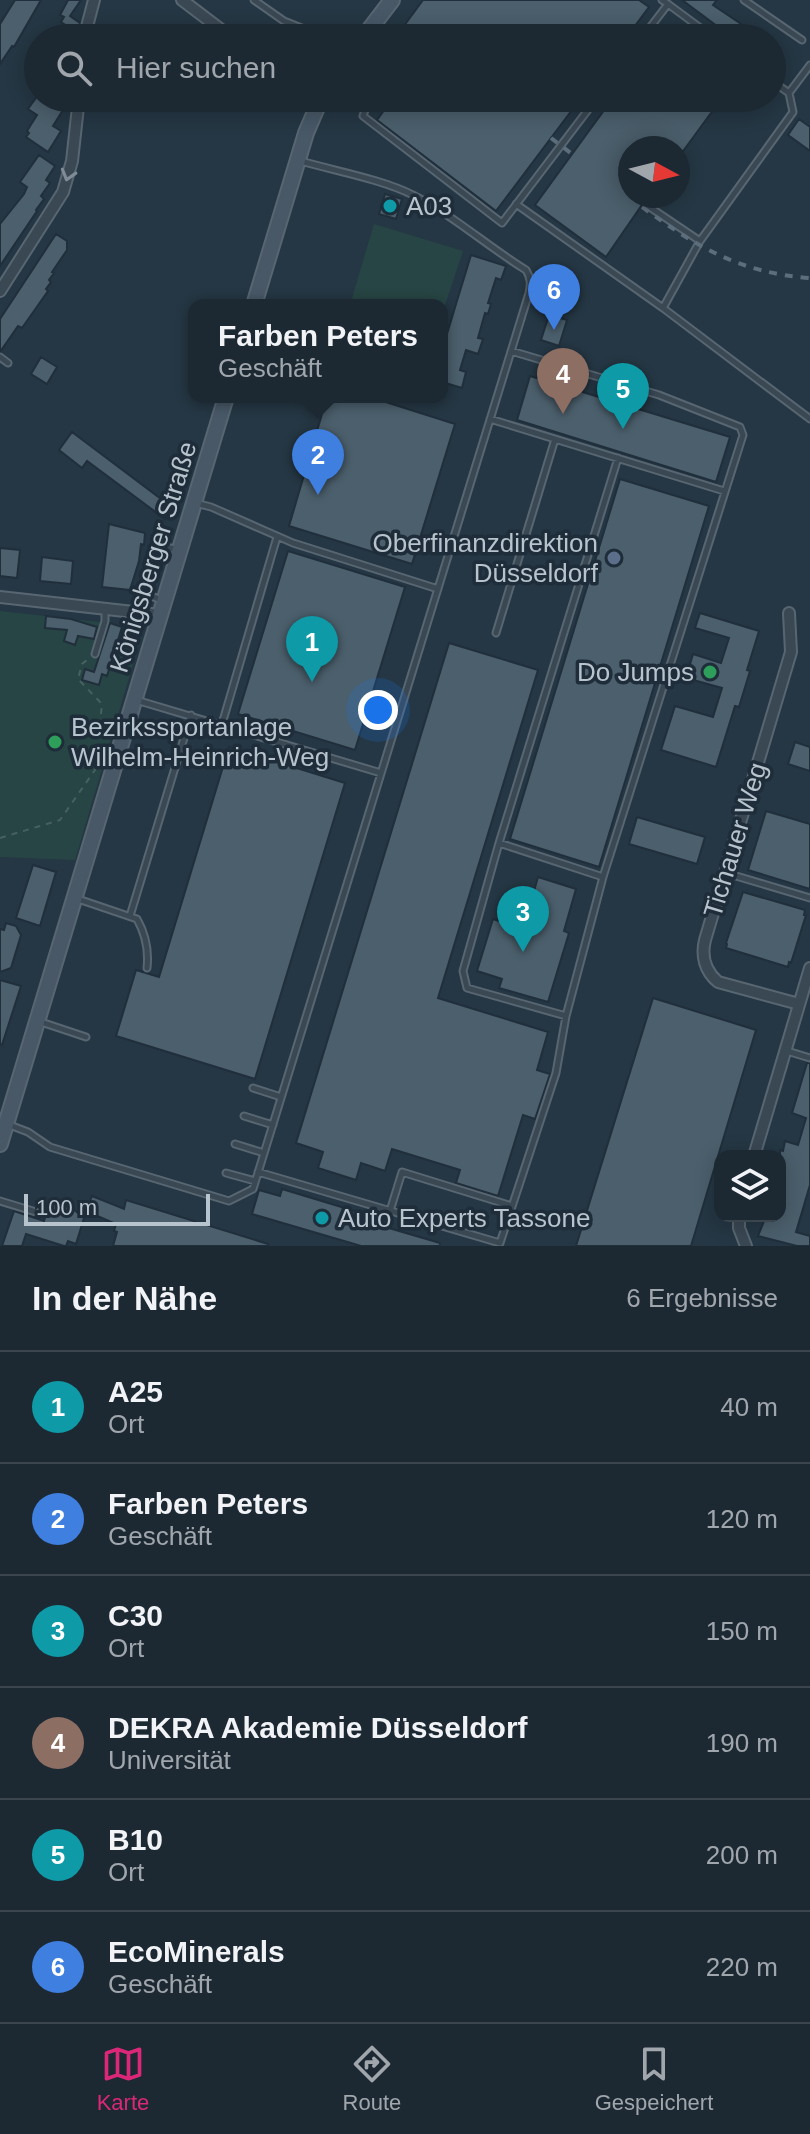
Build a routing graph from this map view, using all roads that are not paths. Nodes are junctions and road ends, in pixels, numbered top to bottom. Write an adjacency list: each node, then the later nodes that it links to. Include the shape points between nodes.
1 (94, 0): 7 (street)
2 (182, 0): 8 (street)
3 (254, 0): 9 (lane)
4 (392, 0): 10 (main road)
5 (744, 0): 13 (lane)
6 (665, 2): 11 (lane); 12 (lane)
7 (88, 24)
8 (214, 24)
9 (292, 24)
10 (374, 24)
11 (651, 24)
12 (695, 24)
13 (779, 24)
14 (786, 29): 15 (lane)
15 (802, 40)
16 (810, 65): 18 (lane)
17 (786, 91): 18 (lane)
18 (789, 93): 26 (lane, via 793,112)
19 (77, 112): 27 (street, one-way to 27, via 63,192)
20 (313, 112): 23 (main road)
21 (364, 112): 24 (lane, via 502,223)
22 (586, 112): 24 (lane)
23 (297, 161): 28 (main road); 30 (lane, via 411,194 526,270 531,285)
24 (516, 204): 29 (lane)
25 (651, 208): 26 (lane)
26 (700, 241): 29 (lane)
27 (0, 291)
28 (256, 299)
29 (663, 308): 35 (lane)
30 (511, 351): 34 (lane); 38 (lane, via 659,395 740,427 743,435)
31 (0, 357): 32 (lane)
32 (8, 363)
33 (224, 403): 39 (main road, Königsberger Straße)
34 (490, 419): 36 (lane); 42 (lane)
35 (810, 419)
36 (555, 439): 37 (lane); 47 (lane)
37 (618, 458): 38 (lane); 53 (lane)
38 (724, 491): 55 (lane)
39 (194, 502): 40 (lane); 41 (main road, Königsberger Straße)
40 (277, 537): 42 (lane); 51 (lane)
41 (180, 550): 45 (main road, Königsberger Straße); 45 (lane, via 157,545 142,592)
42 (438, 589): 52 (lane)
43 (0, 597): 44 (street)
44 (105, 608): 45 (street); 48 (lane)
45 (162, 608): 49 (main road, Königsberger Straße)
46 (789, 613): 54 (street, Tichauer Weg, via 791,652)
47 (496, 633)
48 (95, 654)
49 (135, 699): 50 (lane); 56 (main road, Königsberger Straße)
50 (191, 715): 51 (lane); 58 (lane)
51 (222, 724): 52 (lane)
52 (381, 773): 68 (lane)
53 (499, 843): 55 (lane); 62 (lane, via 463,971 467,988)
54 (725, 873): 57 (lane); 61 (street, Tichauer Weg, via 703,947 711,976)
55 (603, 877): 62 (lane)
56 (74, 897): 58 (lane); 63 (main road, Königsberger Straße)
57 (810, 898)
58 (130, 916): 59 (lane, via 143,930)
59 (147, 968)
60 (810, 968): 61 (street)
61 (799, 1004): 65 (street)
62 (566, 1016): 80 (lane, via 556,1073)
63 (37, 1021): 64 (lane); 70 (main road, Königsberger Straße)
64 (86, 1037)
65 (786, 1050): 66 (lane); 74 (street)
66 (810, 1058)
67 (253, 1088): 68 (lane)
68 (281, 1097): 71 (lane)
69 (244, 1116): 71 (lane)
70 (6, 1123): 72 (main road, Königsberger Straße); 78 (lane, via 50,1147 229,1201 253,1189)
71 (273, 1125): 75 (lane)
72 (0, 1144)
73 (235, 1144): 75 (lane)
74 (756, 1150)
75 (264, 1153): 76 (lane)
76 (258, 1172): 78 (lane); 81 (lane)
77 (226, 1173): 78 (lane)
78 (255, 1181)
79 (0, 1201): 82 (lane)
80 (512, 1206): 81 (lane, via 500,1243); 81 (lane, via 402,1172)
81 (390, 1211)
82 (36, 1212)
83 (739, 1222): 84 (street)
84 (746, 1246)

